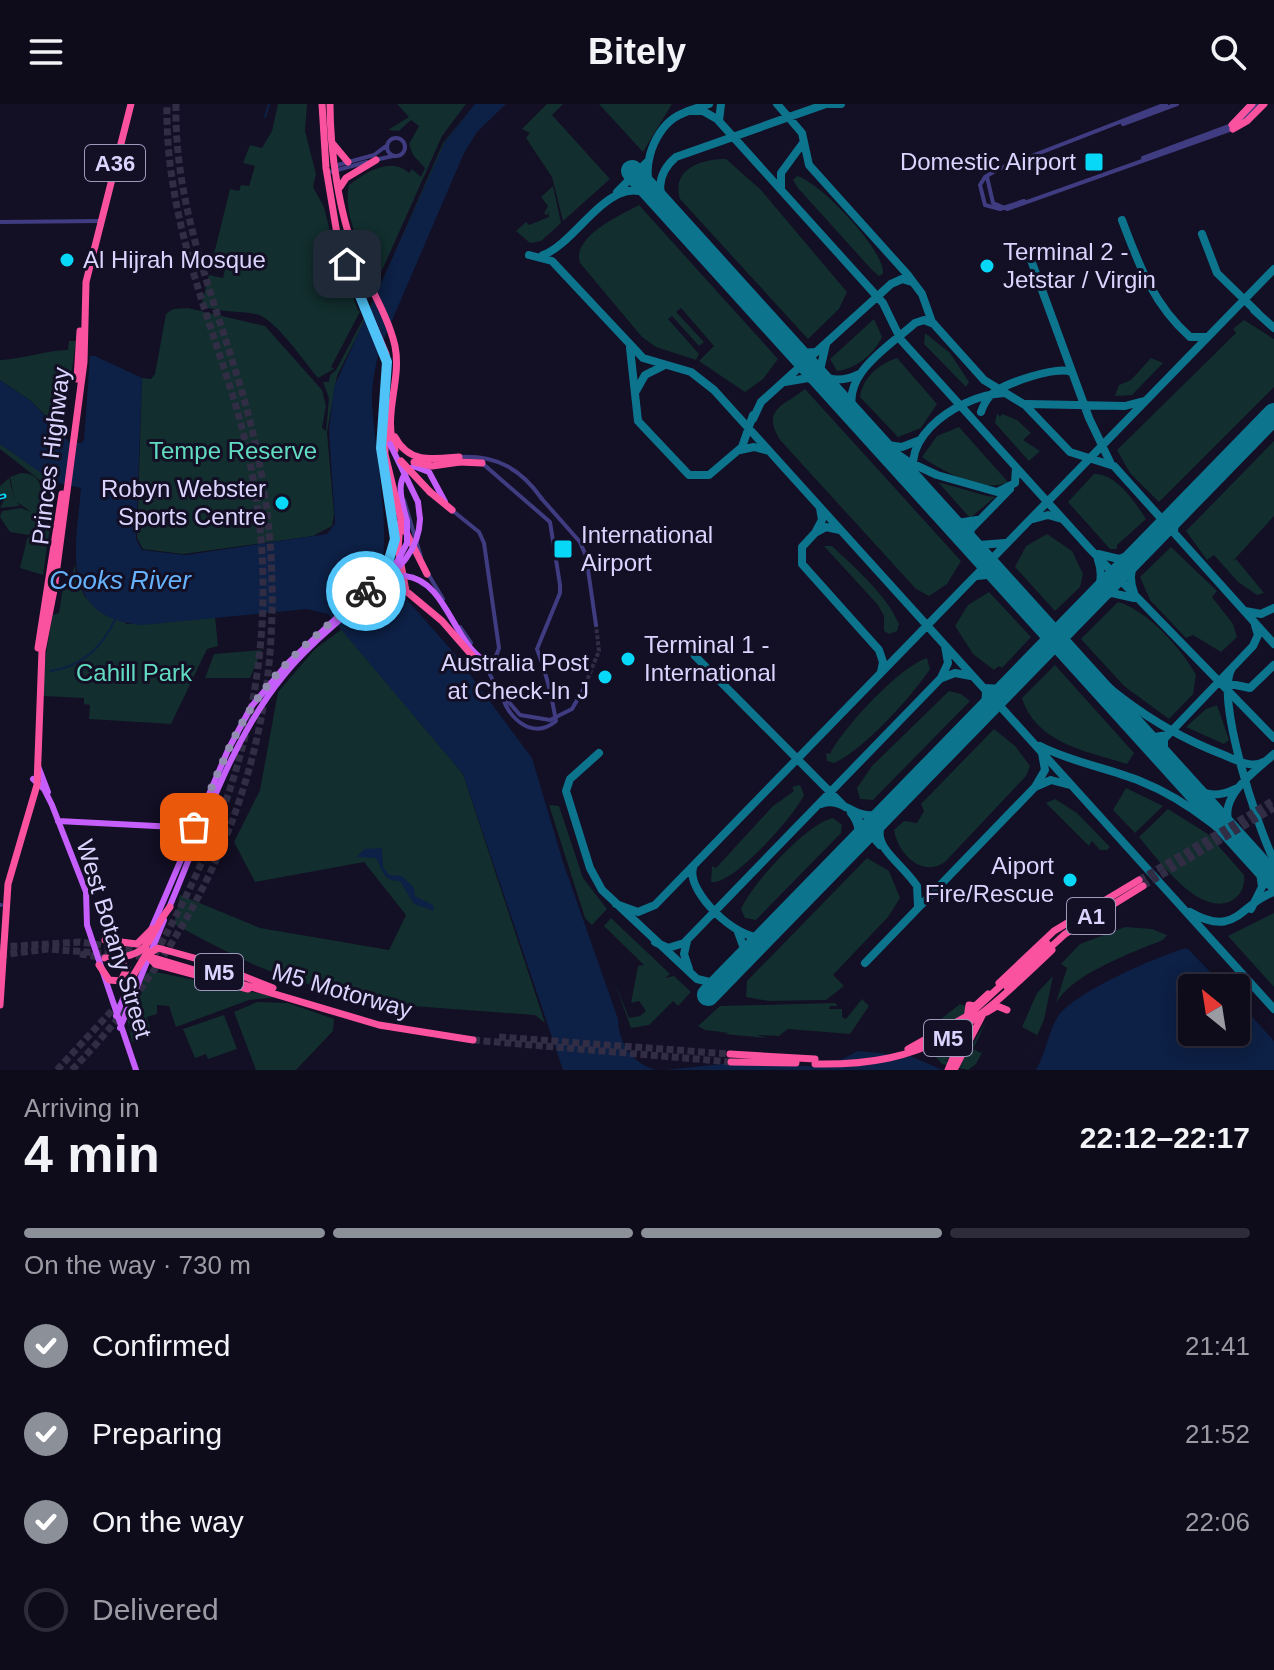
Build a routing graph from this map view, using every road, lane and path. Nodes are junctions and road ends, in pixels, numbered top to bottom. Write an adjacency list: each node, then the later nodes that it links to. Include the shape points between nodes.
1 (129, 104): 17 (highway, Princes Highway / A36)
2 (322, 104): 15 (highway)
3 (330, 104): 9 (highway)
4 (1166, 104): 8 (street, via 997,169 985,183 994,205 1007,209)
5 (1177, 104): 8 (street, bridge, via 989,174 979,191 982,202 1009,207)
6 (1261, 104): 7 (street); 8 (highway, via 1247,121)
7 (1253, 107): 8 (highway)
8 (1232, 127)
9 (332, 142): 13 (highway); 14 (highway)
10 (386, 146): 11 (street); 11 (street, via 396,137 404,142 404,152); 13 (street, via 379,154)
11 (393, 156): 12 (street)
12 (376, 160): 14 (street); 16 (highway)
13 (348, 162): 14 (street)
14 (337, 168): 15 (street); 16 (highway)
15 (326, 171): 20 (highway, via 339,246 383,347)
16 (340, 187): 19 (highway, via 355,252 390,330 396,359)
17 (98, 221): 18 (street); 26 (highway, Princes Highway / A36, via 80,296 78,376)
18 (0, 222)
19 (393, 385): 20 (highway); 22 (highway, via 393,429 399,446 417,458)
20 (386, 413): 21 (highway); 27 (highway, via 384,448); 30 (main road, bridge, via 382,458 394,547)
21 (391, 442): 23 (highway); 28 (highway, bridge, via 406,468); 30 (main road, bridge, via 417,496 420,524 406,560)
22 (458, 459): 23 (highway, bridge, via 432,466); 24 (highway); 31 (street, bridge, via 497,460 523,476 580,542)
23 (415, 463): 25 (main road)
24 (483, 463): 35 (street, via 552,525 560,593 537,648 556,721 539,730 526,727)
25 (402, 477): 28 (main road, via 416,467 426,470); 29 (street); 30 (main road, bridge, via 408,538 402,555)
26 (65, 487): 37 (highway, Princes Highway / A36, via 42,651); 38 (highway, Princes Highway / A36, via 36,670)
27 (393, 490): 29 (highway, via 405,531); 33 (highway, via 404,588)
28 (452, 510): 33 (street, via 479,532 484,543 499,650 493,660)
29 (427, 574): 33 (street)
30 (367, 594): 32 (main road); 33 (main road, bridge, via 405,576 425,584)
31 (596, 625)
32 (322, 634): 36 (main road, via 283,676); 39 (main road, via 258,698)
33 (482, 662): 35 (street)
34 (583, 690): 35 (street, bridge, via 570,711 550,720 520,715)
35 (502, 696)
36 (242, 740): 39 (main road); 45 (main road)
37 (38, 766): 38 (highway, Princes Highway / A36); 42 (main road)
38 (35, 782): 40 (main road, West Botany Street); 41 (highway, Princes Highway / A36); 47 (highway, Princes Highway / A36)
39 (214, 782): 44 (main road)
40 (45, 791): 41 (highway); 42 (main road, West Botany Street)
41 (36, 796): 60 (highway, Princes Highway / A36, via 8,884)
42 (52, 805): 43 (main road, West Botany Street)
43 (58, 821): 44 (main road); 59 (main road, West Botany Street, via 86,892 86,922)
44 (194, 827): 45 (main road); 50 (main road)
45 (203, 829): 48 (main road)
46 (1141, 883): 49 (highway); 55 (highway, M5); 63 (highway, A1, via 1065,934)
47 (1, 905): 52 (highway, Princes Highway / A36)
48 (170, 907): 50 (highway)
49 (1093, 907): 55 (highway, M5); 74 (highway, A1, via 1043,940 988,994 959,1038)
50 (161, 918): 51 (highway)
51 (155, 930): 54 (highway, via 141,942); 56 (highway); 57 (highway)
52 (0, 933)
53 (105, 940): 54 (highway)
54 (127, 943): 57 (highway)
55 (1050, 946): 72 (highway, M5, bridge, via 988,1011 946,1039 903,1056 815,1062)
56 (169, 950): 57 (highway); 64 (highway)
57 (146, 955): 58 (highway); 61 (highway); 61 (highway, via 149,968); 62 (highway); 64 (highway, M5 Motorway / M5); 70 (main road)
58 (119, 958): 59 (highway); 59 (highway, via 127,968 121,981 109,980); 62 (highway, via 131,968)
59 (102, 961): 65 (main road, West Botany Street)
60 (1, 968): 67 (highway, Princes Highway / A36)
61 (169, 969): 64 (highway)
62 (128, 985): 66 (main road)
63 (1006, 989): 69 (highway, A1); 69 (highway, via 1007,1010 994,1007)
64 (282, 994): 71 (highway, M5 Motorway / M5, via 413,1033)
65 (110, 1001): 66 (main road); 68 (main road, West Botany Street)
66 (122, 1002): 68 (main road)
67 (0, 1005)
68 (116, 1016): 70 (main road, West Botany Street)
69 (978, 1020): 74 (highway, A1)
70 (120, 1028): 73 (main road, West Botany Street)
71 (473, 1038)
72 (730, 1058)
73 (132, 1059): 75 (main road); 76 (main road, West Botany Street)
74 (952, 1066)
75 (130, 1070)
76 (136, 1070)

